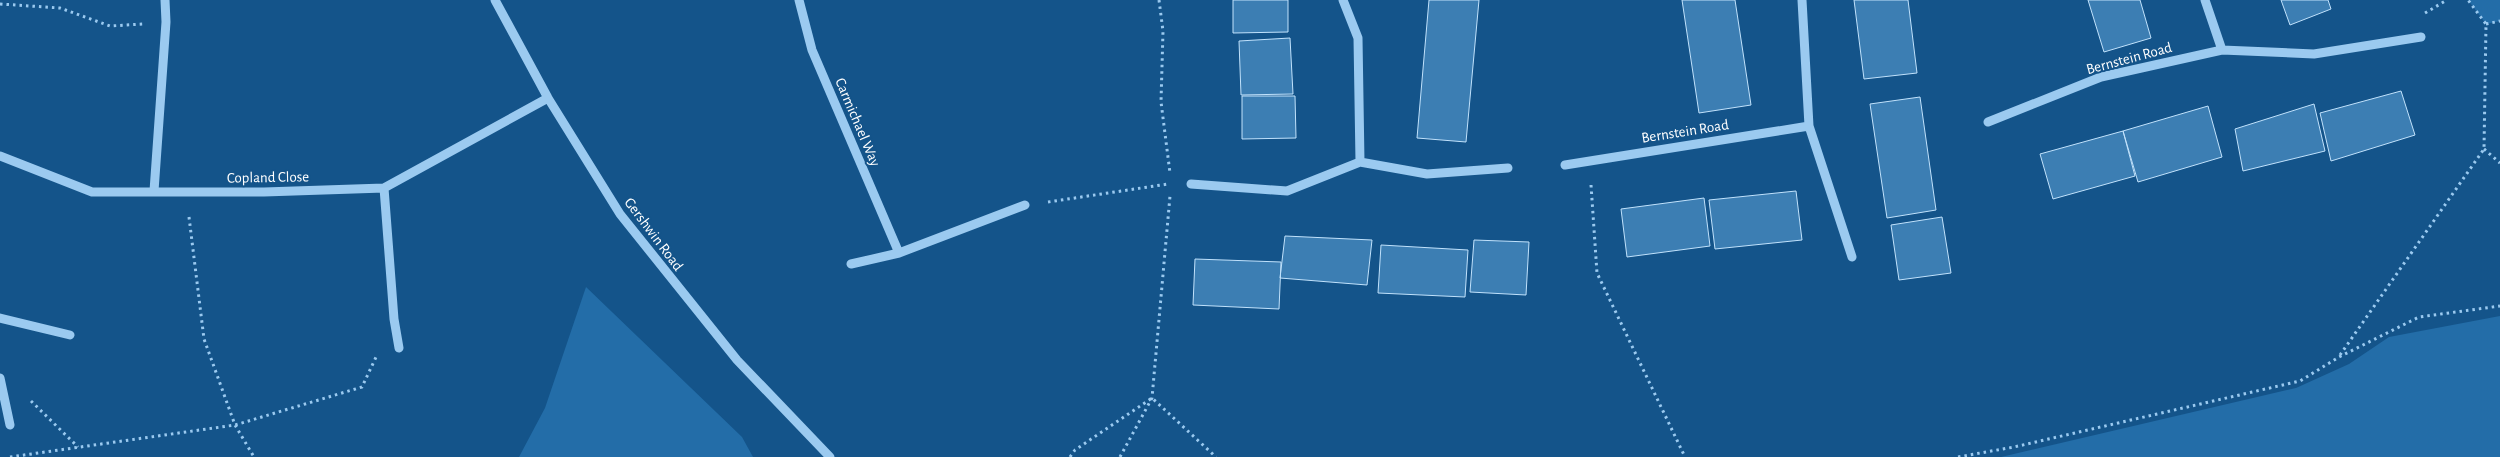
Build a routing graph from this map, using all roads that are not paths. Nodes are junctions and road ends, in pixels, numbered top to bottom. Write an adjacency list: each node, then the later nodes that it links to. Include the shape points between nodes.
1 (165, 0): 18 (street)
2 (495, 0): 9 (street, Gershwin Road)
3 (800, 0): 20 (street, Carmichael Way, via 812,50)
4 (1343, 0): 13 (street, via 1358,38)
5 (1802, 0): 11 (street)
6 (2205, 0): 8 (street)
7 (2421, 37): 8 (street, Bernstein Road, via 2314,54)
8 (2222, 50): 10 (street, Bernstein Road, via 2100,77)
9 (548, 98): 17 (street, Copland Close); 28 (street, Gershwin Road, via 620,214 671,279 738,360)
10 (1988, 122)
11 (1809, 126): 14 (street, Bernstein Road); 21 (street)
12 (0, 156): 18 (street, Copland Close, via 92,192)
13 (1360, 162): 15 (street, via 1427,174); 16 (street, via 1286,190)
14 (1565, 165)
15 (1508, 168)
16 (1191, 184)
17 (384, 188): 18 (street, Copland Close); 25 (street)
18 (154, 191)
19 (1025, 205): 20 (street)
20 (899, 253): 22 (street)
21 (1852, 257)
22 (851, 264)
23 (0, 318): 24 (street)
24 (70, 334)
25 (399, 348)
26 (0, 378): 27 (street)
27 (10, 425)
28 (830, 457)

